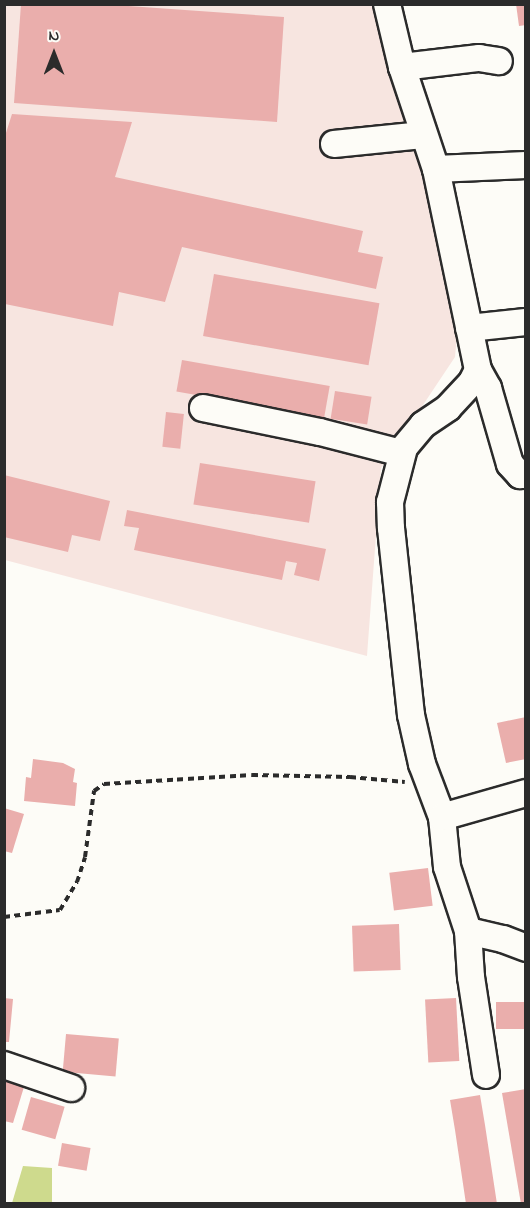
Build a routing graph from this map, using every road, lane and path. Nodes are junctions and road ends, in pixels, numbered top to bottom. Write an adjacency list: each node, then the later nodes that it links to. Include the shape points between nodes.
1 (387, 4): 3 (street)
2 (499, 61): 3 (street, via 479,58)
3 (402, 67): 4 (street)
4 (423, 135): 5 (street); 7 (street)
5 (334, 144)
6 (525, 165): 7 (street)
7 (436, 169): 9 (street)
8 (525, 322): 9 (street)
9 (469, 328): 10 (street)
10 (478, 370): 12 (street, via 472,382 423,425); 13 (street, via 488,388 510,464)
11 (203, 408): 12 (street)
12 (401, 453): 14 (street, via 390,502 391,528 411,715)
13 (525, 476)
14 (430, 785): 16 (street); 17 (path, via 350,777 252,775 104,784 94,791 82,866 60,910)
15 (525, 793): 16 (street)
16 (442, 817): 18 (street, via 447,867)
17 (4, 917)
18 (468, 931): 19 (street); 21 (street)
19 (525, 948)
20 (4, 1065): 22 (street)
21 (486, 1075)
22 (71, 1088)

